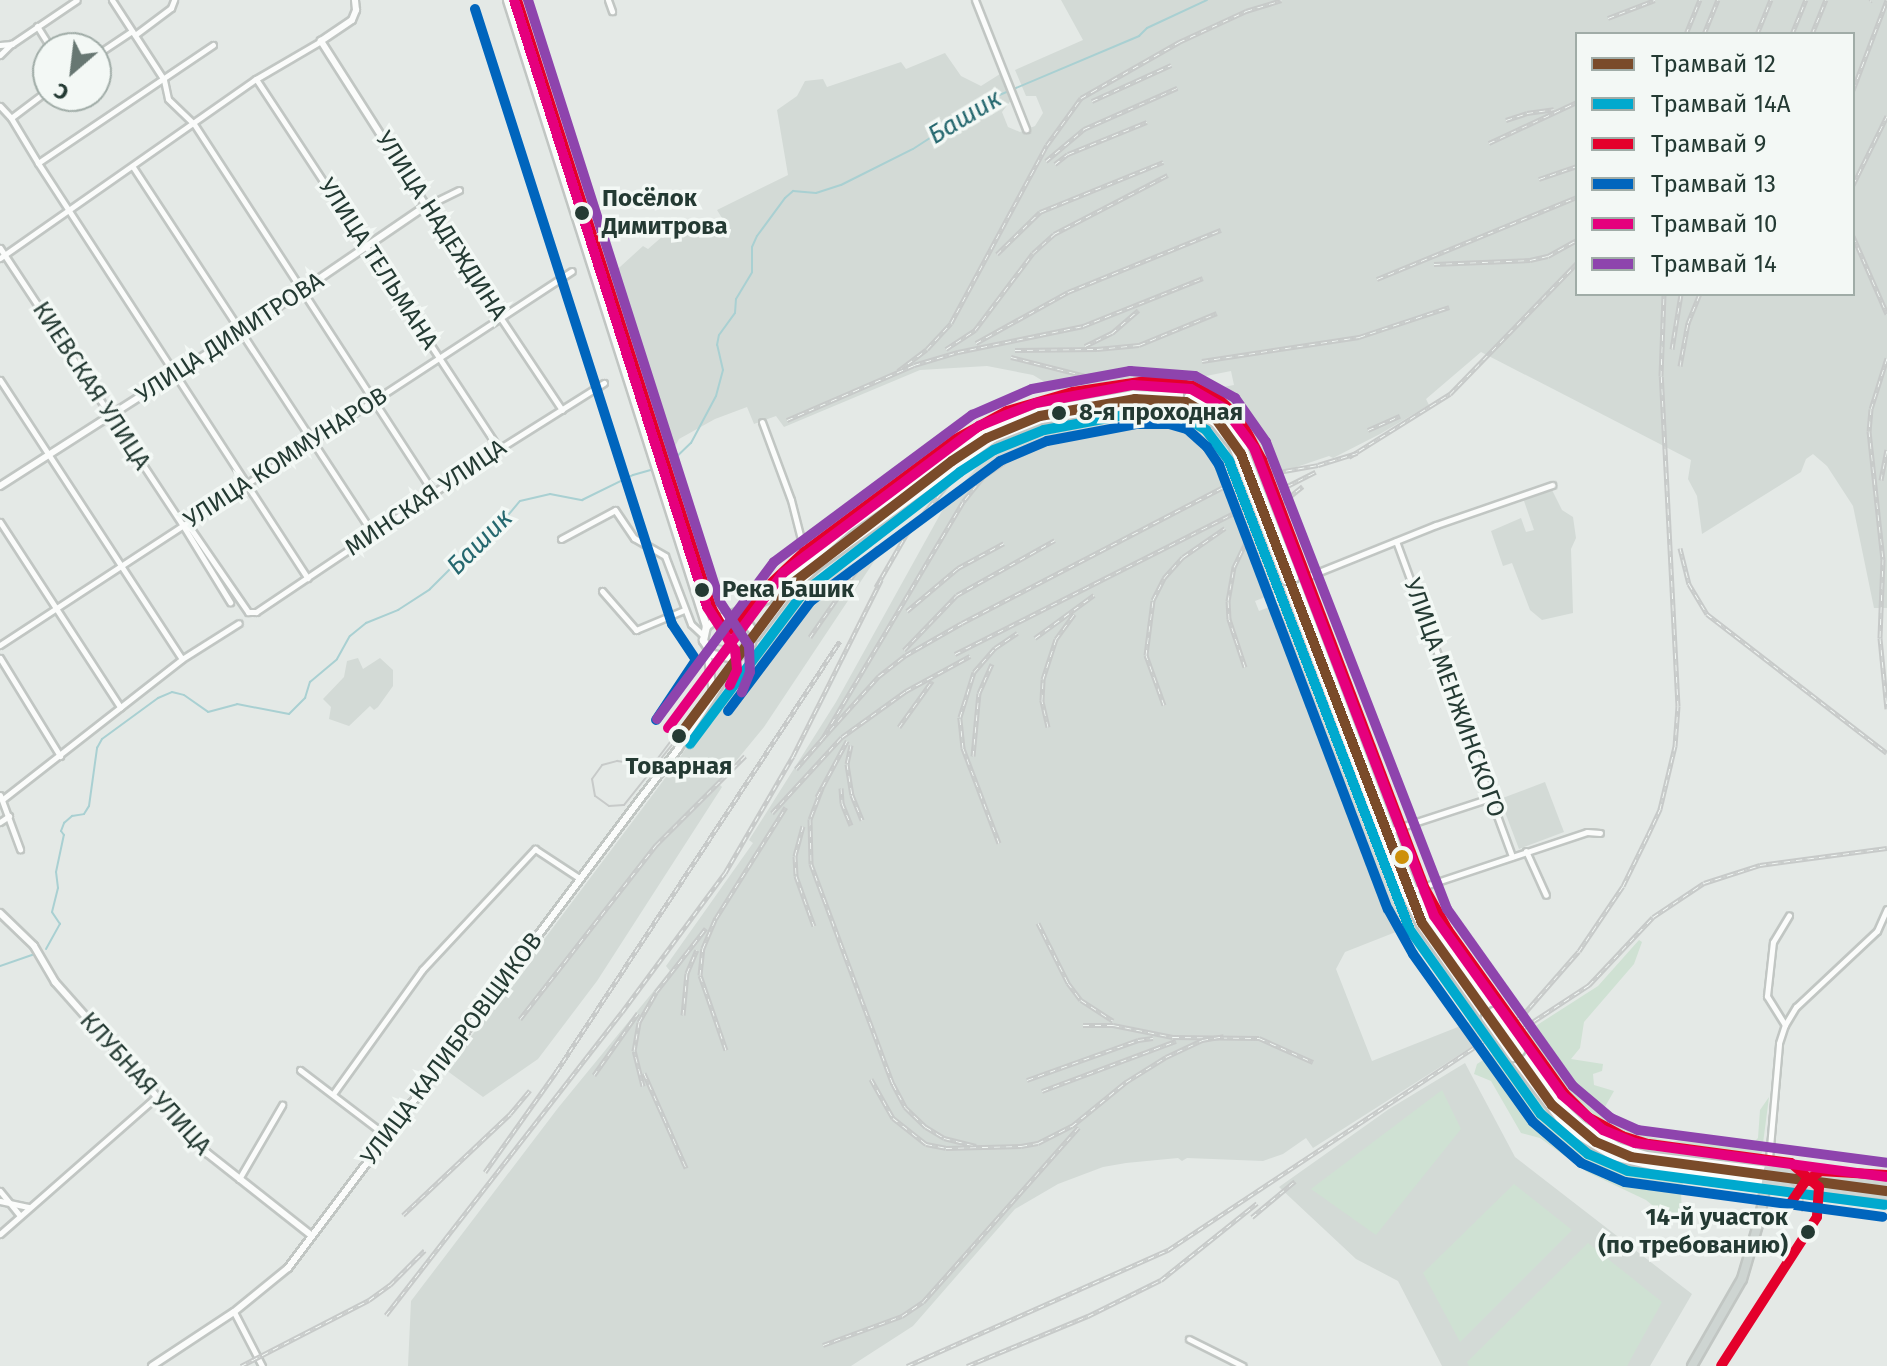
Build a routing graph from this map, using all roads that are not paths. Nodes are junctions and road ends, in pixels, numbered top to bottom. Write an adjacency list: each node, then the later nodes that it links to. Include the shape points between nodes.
1 (77, 0): 9 (street)
2 (112, 0): 11 (street)
3 (174, 0): 11 (street, via 171,8)
4 (355, 0): 12 (street, via 356,14)
5 (507, 0): 67 (main road)
6 (608, 0): 8 (street)
7 (975, 0): 24 (street)
8 (612, 11)
9 (37, 26): 10 (street); 13 (street)
10 (41, 32)
11 (133, 33): 15 (street); 19 (street)
12 (321, 41): 18 (street); 28 (street, УЛИЦА НАДЕЖДИНА)
13 (12, 44): 14 (street); 17 (street)
14 (0, 45)
15 (112, 45)
16 (213, 45): 19 (street)
17 (0, 55)
18 (256, 79): 23 (street); 30 (street, УЛИЦА ТЕЛЬМАНА)
19 (164, 80): 23 (street, via 173,107); 25 (street)
20 (32, 102): 22 (street)
21 (0, 106): 22 (street)
22 (11, 118): 25 (street)
23 (194, 124): 26 (street); 34 (street)
24 (1026, 129)
25 (38, 163): 29 (street)
26 (133, 167): 29 (street); 36 (street)
27 (459, 190): 28 (street, УЛИЦА ДИМИТРОВА)
28 (426, 206): 30 (street, УЛИЦА ДИМИТРОВА); 35 (street, УЛИЦА НАДЕЖДИНА)
29 (70, 212): 32 (street); 38 (street)
30 (367, 247): 34 (street, УЛИЦА ДИМИТРОВА); 37 (street, УЛИЦА ТЕЛЬМАНА)
31 (0, 248): 32 (street, КИЕВСКАЯ УЛИЦА)
32 (2, 256): 43 (street, КИЕВСКАЯ УЛИЦА)
33 (572, 271): 35 (street, УЛИЦА КОММУНАРОВ)
34 (300, 292): 36 (street, УЛИЦА ДИМИТРОВА); 41 (street)
35 (501, 318): 37 (street, УЛИЦА КОММУНАРОВ); 42 (street, УЛИЦА НАДЕЖДИНА)
36 (241, 332): 38 (street, УЛИЦА ДИМИТРОВА); 45 (street)
37 (440, 358): 41 (street, УЛИЦА КОММУНАРОВ); 46 (street, УЛИЦА ТЕЛЬМАНА)
38 (175, 373): 43 (street, УЛИЦА ДИМИТРОВА); 48 (street)
39 (0, 380): 47 (street)
40 (604, 383): 42 (street, МИНСКАЯ УЛИЦА)
41 (373, 402): 45 (street, УЛИЦА КОММУНАРОВ); 51 (street)
42 (562, 410): 46 (street, МИНСКАЯ УЛИЦА)
43 (110, 416): 47 (street, УЛИЦА ДИМИТРОВА); 53 (street, КИЕВСКАЯ УЛИЦА)
44 (762, 422): 57 (street)
45 (313, 442): 48 (street, УЛИЦА КОММУНАРОВ); 54 (street)
46 (499, 449): 51 (street, МИНСКАЯ УЛИЦА)
47 (47, 455): 50 (street, УЛИЦА ДИМИТРОВА); 58 (street)
48 (247, 483): 53 (street, УЛИЦА КОММУНАРОВ); 60 (street)
49 (1552, 485): 56 (street)
50 (0, 486)
51 (434, 494): 54 (street, МИНСКАЯ УЛИЦА)
52 (0, 522): 68 (street)
53 (182, 524): 58 (street, УЛИЦА КОММУНАРОВ); 63 (street, КИЕВСКАЯ УЛИЦА, via 191,529); 64 (street, КИЕВСКАЯ УЛИЦА)
54 (373, 534): 60 (street, МИНСКАЯ УЛИЦА)
55 (561, 539): 69 (street, via 615,510 634,538 665,556)
56 (1396, 541): 61 (street); 84 (street, УЛИЦА МЕНЖИНСКОГО)
57 (809, 558): 59 (street); 62 (main road, bridge, via 967,443 1010,420 1132,394 1188,396 1211,407 1240,440); 71 (main road, via 766,599)
58 (120, 566): 68 (street, УЛИЦА КОММУНАРОВ); 79 (street)
59 (815, 567): 62 (main road, bridge, via 1013,428 1153,401 1187,406 1214,422 1232,444); 74 (main road)
60 (307, 578): 70 (street, МИНСКАЯ УЛИЦА)
61 (1304, 578)
62 (1290, 579): 87 (main road)
63 (228, 584): 64 (street); 70 (street, КИЕВСКАЯ УЛИЦА)
64 (221, 589): 66 (street, КИЕВСКАЯ УЛИЦА)
65 (602, 591): 69 (street, via 636,630)
66 (230, 602)
67 (701, 606): 71 (main road); 73 (main road)
68 (56, 607): 75 (street, УЛИЦА КОММУНАРОВ); 81 (street)
69 (684, 610): 73 (street, via 691,624)
70 (248, 612)
71 (724, 616): 73 (main road); 74 (main road, via 747,623)
72 (239, 623): 79 (street)
73 (705, 631): 76 (main road)
74 (755, 636): 77 (main road)
75 (0, 645)
76 (707, 651): 77 (main road); 80 (street)
77 (738, 657): 80 (street, УЛИЦА КАЛИБРОВЩИКОВ)
78 (0, 658): 82 (street)
79 (182, 659): 81 (street)
80 (713, 692): 92 (street, УЛИЦА КАЛИБРОВЩИКОВ, via 678,749)
81 (120, 707): 82 (street)
82 (60, 756): 83 (street)
83 (2, 797): 85 (street)
84 (1490, 798): 87 (street); 91 (street, УЛИЦА МЕНЖИНСКОГО)
85 (9, 816): 86 (street); 89 (street)
86 (0, 822)
87 (1385, 833): 93 (main road); 106 (main road, bridge, via 1420,924 1513,1057 1575,1133 1613,1156)
88 (1600, 833): 90 (street, via 1587,832)
89 (20, 849)
90 (1526, 851): 91 (street); 94 (street)
91 (1512, 856): 93 (street)
92 (579, 878): 100 (street, via 535,849 422,970); 103 (street, УЛИЦА КАЛИБРОВЩИКОВ)
93 (1413, 890): 104 (main road, bridge, via 1439,937 1520,1051 1582,1125 1617,1146 1656,1156)
94 (1546, 895)
95 (1887, 909): 98 (street, via 1877,931 1796,1007)
96 (0, 913): 101 (street, КЛУБНАЯ УЛИЦА, via 34,946 55,982)
97 (1789, 915): 98 (street, via 1773,942 1767,996)
98 (1785, 1025): 104 (street)
99 (300, 1070): 100 (street)
100 (333, 1094): 103 (street)
101 (155, 1098): 105 (street, КЛУБНАЯ УЛИЦА); 112 (street)
102 (282, 1105): 105 (street)
103 (388, 1137): 115 (street, УЛИЦА КАЛИБРОВЩИКОВ)
104 (1768, 1170): 106 (main road); 107 (main road)
105 (239, 1180): 115 (street, КЛУБНАЯ УЛИЦА)
106 (1767, 1182): 109 (main road); 121 (main road, via 1738,1290)
107 (1887, 1184)
108 (0, 1191): 111 (street)
109 (1887, 1195)
110 (0, 1201): 111 (street)
111 (9, 1203): 112 (street); 113 (street)
112 (30, 1207): 113 (street)
113 (20, 1216): 114 (street)
114 (0, 1234)
115 (311, 1235): 116 (street, УЛИЦА КАЛИБРОВЩИКОВ, via 288,1268)
116 (234, 1312): 118 (street, УЛИЦА КАЛИБРОВЩИКОВ); 119 (street)
117 (1189, 1339): 120 (street)
118 (152, 1366)
119 (262, 1366)
120 (1243, 1366)
121 (1692, 1366)

